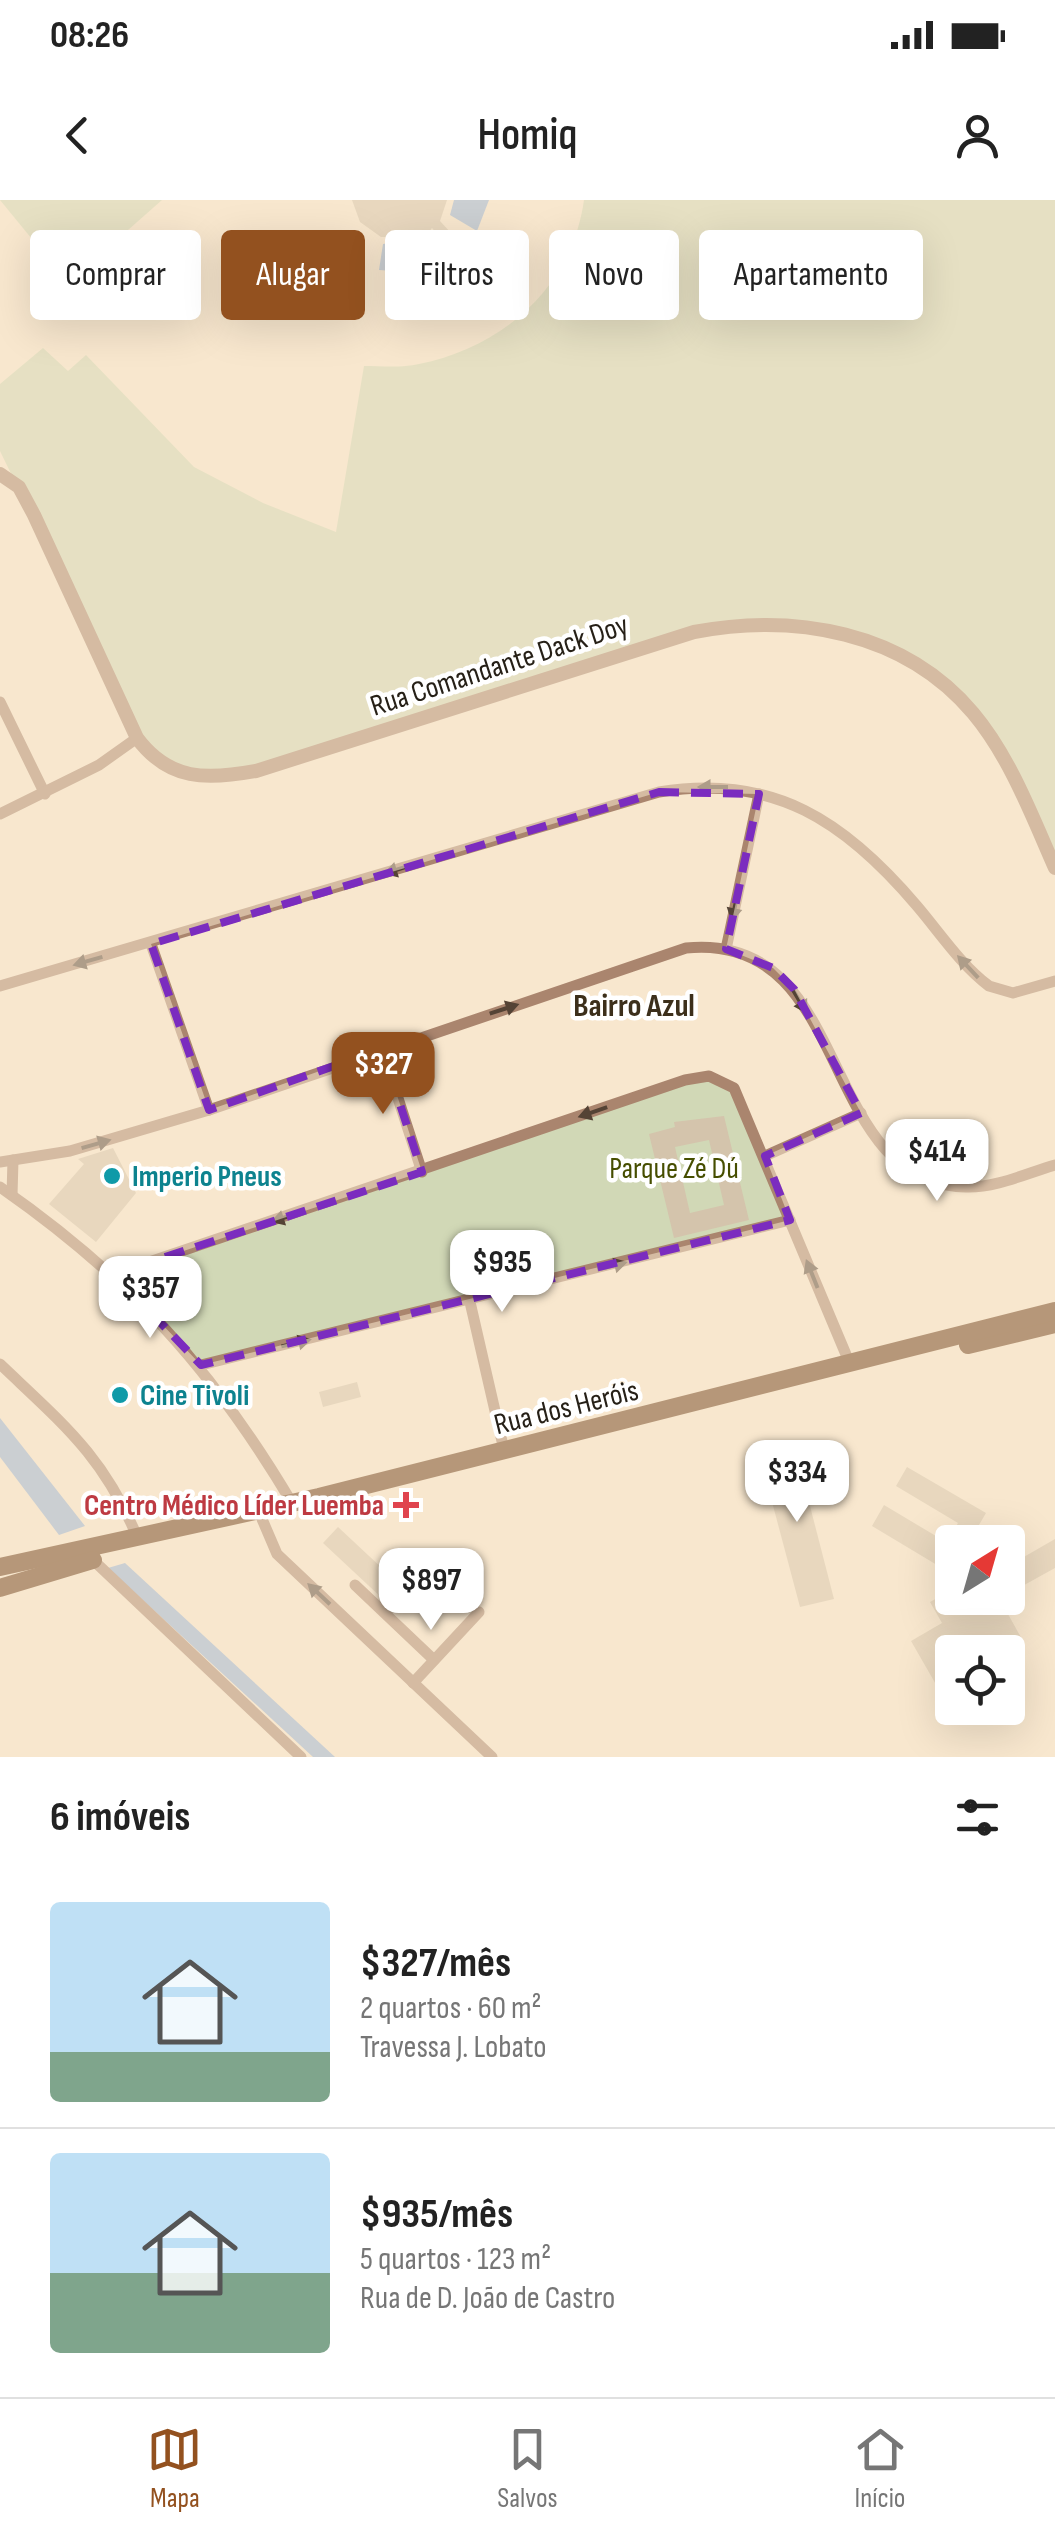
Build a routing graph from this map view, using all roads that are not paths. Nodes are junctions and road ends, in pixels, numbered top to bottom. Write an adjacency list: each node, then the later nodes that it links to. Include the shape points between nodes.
1 (0, 474): 3 (street, Rua Comandante Dack Doy, via 18,486)
2 (0, 702): 4 (street)
3 (136, 738): 4 (street); 7 (street, Rua Comandante Dack Doy, via 179,774 238,775 694,632 749,624 811,627 868,641 916,663 973,714 1006,764)
4 (46, 794): 6 (street)
5 (759, 794): 8 (street, one-way to 8, via 711,786 660,792); 9 (street, one-way to 9); 10 (street, one-way to 5, via 1013,992 989,986 864,848 806,810)
6 (0, 814)
7 (1055, 868)
8 (151, 944): 11 (street, one-way to 11); 13 (street)
9 (726, 949): 12 (street, one-way to 9, via 686,948); 14 (street, one-way to 14, via 772,968 794,989)
10 (1055, 981)
11 (0, 986)
12 (382, 1049): 13 (street); 18 (street)
13 (209, 1110): 16 (street, one-way to 13, via 82,1148)
14 (861, 1113): 15 (street); 17 (street, via 896,1160 943,1184 994,1184)
15 (765, 1156): 18 (street, one-way to 18, via 734,1088 701,1076); 21 (street)
16 (7, 1161): 20 (street)
17 (1055, 1164)
18 (422, 1172): 22 (street, one-way to 22)
19 (0, 1187): 20 (street)
20 (12, 1195): 22 (street)
21 (790, 1220): 23 (street, one-way to 21); 27 (street, one-way to 21)
22 (114, 1274): 28 (street)
23 (470, 1302): 28 (street, one-way to 23); 29 (street)
24 (1055, 1311): 27 (main road, Rua dos Heróis)
25 (1055, 1324): 31 (main road, Rua dos Heróis)
26 (0, 1364): 32 (street, via 79,1437 118,1490)
27 (850, 1364): 29 (main road, Rua dos Heróis)
28 (201, 1366): 30 (street)
29 (504, 1450): 30 (main road, Rua dos Heróis)
30 (292, 1502): 32 (main road, Rua dos Heróis)
31 (262, 1519): 33 (main road, Rua dos Heróis); 40 (street, one-way to 31, via 277,1554)
32 (138, 1539): 33 (main road, Rua dos Heróis)
33 (91, 1555): 34 (main road, Rua dos Heróis); 35 (main road, Rua dos Heróis); 37 (main road, Rua dos Heróis); 41 (street)
34 (0, 1567)
35 (0, 1577)
36 (355, 1585): 39 (street)
37 (0, 1588)
38 (478, 1612): 39 (street)
39 (434, 1660): 40 (street)
40 (413, 1683): 42 (street)
41 (301, 1757)
42 (492, 1757)

